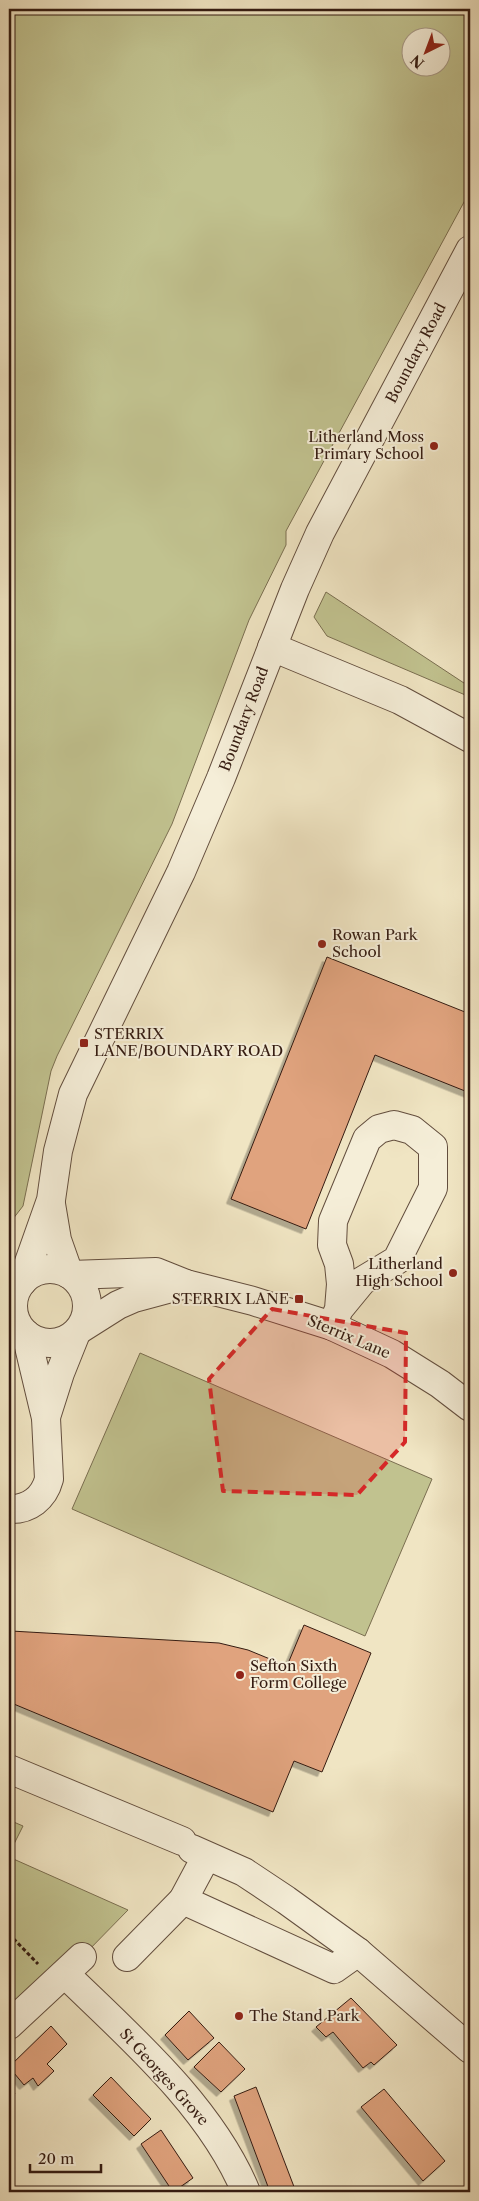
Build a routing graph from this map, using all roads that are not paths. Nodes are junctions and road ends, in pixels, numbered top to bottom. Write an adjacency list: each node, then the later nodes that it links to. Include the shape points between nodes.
1 (470, 250): 2 (street, Boundary Road, via 320,533)
2 (272, 647): 3 (street, via 400,700); 4 (street, Boundary Road, via 181,872 73,1094 58,1151)
3 (470, 738)
4 (51, 1200): 5 (street, Boundary Road, via 57,1240); 7 (street, Boundary Road)
5 (70, 1275): 6 (street, Sterrix Lane, via 156,1272); 7 (street, via 49,1269 30,1276); 9 (street, via 86,1294 86,1318)
6 (186, 1284): 8 (street, Sterrix Lane); 9 (street, Sterrix Lane, via 134,1298)
7 (17, 1287): 10 (street, via 14,1315)
8 (335, 1318): 8 (street, via 341,1284 339,1264 332,1245 333,1221 368,1139 379,1129 394,1125 412,1130 433,1147 433,1188 397,1260 362,1280); 11 (street, Sterrix Lane, via 440,1384)
9 (78, 1331): 10 (street, via 57,1343); 12 (street)
10 (20, 1335): 12 (street)
11 (470, 1407)
12 (46, 1418): 13 (street, via 49,1479 46,1488 42,1496 25,1508)
13 (9, 1509)
14 (9, 1769): 15 (street)
15 (193, 1849): 16 (street); 17 (street, via 244,1872)
16 (183, 1900): 17 (street, via 334,1969); 18 (street)
17 (358, 1952): 20 (street)
18 (127, 1957)
19 (9, 2025): 21 (street, St Georges Grove, via 68,1971 194,2107 236,2167)
20 (470, 2049)
21 (246, 2192)

